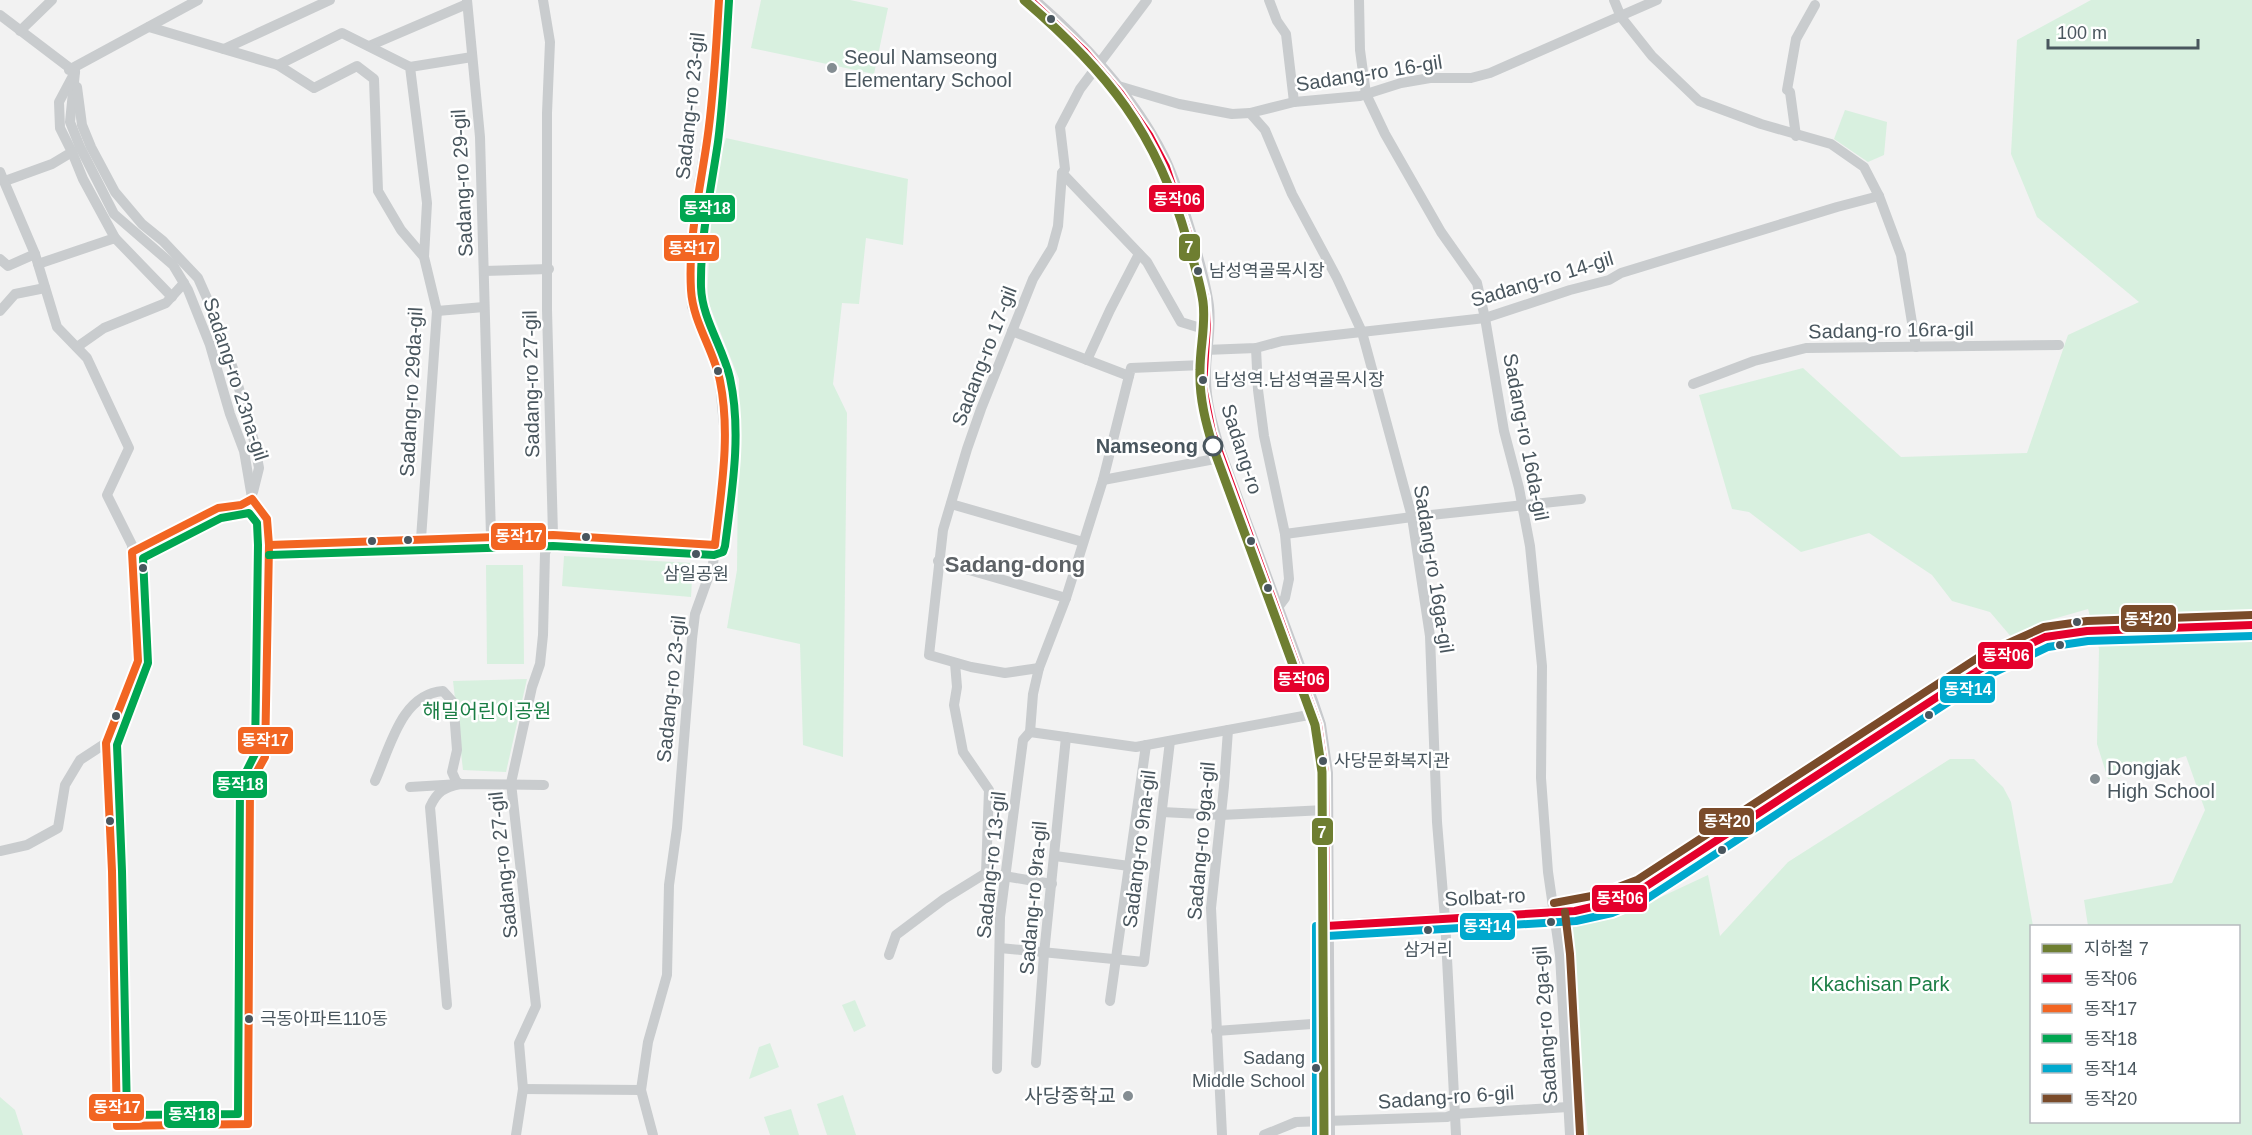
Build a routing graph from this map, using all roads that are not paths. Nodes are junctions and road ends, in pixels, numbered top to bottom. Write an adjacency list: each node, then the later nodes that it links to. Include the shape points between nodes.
1 (52, 0): 17 (street)
2 (198, 0): 16 (street)
3 (330, 0): 19 (street)
4 (543, 0): 41 (street, Sadang-ro 27-gil, via 550,42)
5 (719, 0): 73 (street, Sadang-ro 23-gil, via 691,288 692,306 720,383 726,447)
6 (1030, 0): 23 (main road, Sadang-ro)
7 (1269, 0): 27 (street, via 1286,34)
8 (1359, 0): 26 (street, Sadang-ro 16da-gil)
9 (1614, 0): 15 (street)
10 (1658, 0): 15 (street, Sadang-ro 16-gil)
11 (1145, 1): 23 (street, Sadang-ro 17-gil)
12 (467, 2): 18 (street, Sadang-ro 29-gil); 20 (street, Sadang-ro 29-gil)
13 (1815, 5): 29 (street, via 1796,39 1788,91)
14 (0, 15): 17 (street)
15 (1621, 17): 26 (street, Sadang-ro 16-gil, via 1490,73 1471,78 1430,78); 29 (street, via 1652,56 1699,101)
16 (149, 27): 19 (street, Sadang-ro 29da-gil); 24 (street)
17 (20, 31): 24 (street)
18 (369, 46): 21 (street, via 342,33); 22 (street)
19 (224, 49): 21 (street, Sadang-ro 29da-gil)
20 (472, 57): 22 (street); 42 (street, Sadang-ro 29-gil, via 480,137)
21 (278, 65): 38 (street, Sadang-ro 29da-gil, via 314,88 357,66 374,80 378,191 401,230)
22 (410, 67): 38 (street, via 427,203)
23 (1097, 67): 25 (main road, Sadang-ro); 31 (street, Sadang-ro 17-gil, via 1060,127 1065,169)
24 (72, 71): 30 (street, via 59,102 60,128); 35 (street, Sadang-ro 23na-gil, via 82,124 115,192 142,224); 36 (street, Sadang-ro 23na-gil, via 70,122 80,147 114,214)
25 (1111, 84): 28 (street, Sadang-ro 16-gil, via 1179,104 1232,114); 50 (main road, Sadang-ro, via 1143,125 1177,196 1204,289)
26 (1366, 94): 27 (street, Sadang-ro 16-gil); 49 (street, Sadang-ro 16da-gil, via 1441,232 1476,283)
27 (1294, 102): 28 (street, Sadang-ro 16-gil)
28 (1250, 113): 52 (street, Sadang-ro 16ga-gil, via 1265,130 1292,194)
29 (1796, 136): 33 (street, via 1839,148 1864,167)
30 (72, 152): 32 (street, via 52,164); 34 (street)
31 (1062, 173): 37 (street); 51 (street, Sadang-ro 17-gil, via 1058,226 1052,248)
32 (3, 176): 40 (street)
33 (1879, 196): 49 (street, Sadang-ro 14-gil, via 1665,259); 55 (street, via 1901,255)
34 (115, 238): 40 (street); 45 (street)
35 (163, 241): 36 (street); 63 (street, Sadang-ro 23na-gil, via 198,278 234,371 259,468)
36 (155, 249): 43 (street, Sadang-ro 23na-gil, via 173,265)
37 (1139, 254): 50 (street, via 1181,322); 58 (street)
38 (424, 256): 47 (street, Sadang-ro 29da-gil)
39 (0, 259): 40 (street, via 8,266)
40 (36, 259): 44 (street)
41 (549, 269): 42 (street); 69 (street, Sadang-ro 27-gil)
42 (484, 271): 46 (street, Sadang-ro 29-gil)
43 (184, 283): 45 (street); 63 (street, Sadang-ro 23na-gil, via 210,345 244,451)
44 (45, 288): 48 (street, via 15,294); 54 (street, via 57,327)
45 (172, 297): 54 (street, via 104,328)
46 (484, 307): 47 (street); 70 (street, Sadang-ro 29-gil)
47 (437, 310): 71 (street, Sadang-ro 29da-gil)
48 (0, 311)
49 (1485, 318): 52 (street, Sadang-ro 14-gil); 66 (street, Sadang-ro 16da-gil, via 1504,431)
50 (1207, 330): 57 (main road, Sadang-ro)
51 (1012, 331): 58 (street); 65 (street, Sadang-ro 17-gil, via 967,449)
52 (1362, 332): 56 (street, Sadang-ro 14-gil, via 1282,341); 67 (street, Sadang-ro 16ga-gil)
53 (2059, 345): 55 (street, Sadang-ro 16ra-gil)
54 (77, 347): 74 (street, via 87,358 129,448 107,495)
55 (1916, 347): 60 (street, Sadang-ro 16ra-gil, via 1806,348)
56 (1256, 348): 57 (street, Sadang-ro 14-gil); 68 (street, via 1264,436)
57 (1204, 357): 59 (street, via 1131,368); 61 (main road, Sadang-ro, via 1205,407)
58 (1087, 360): 59 (street)
59 (1129, 376): 62 (street, Sadang-ro 13-gil)
60 (1693, 384)
61 (1220, 458): 62 (street); 77 (main road, Sadang-ro)
62 (1103, 480): 72 (street, Sadang-ro 13-gil)
63 (252, 499): 71 (street, Sadang-ro 23na-gil, via 267,519 269,545); 74 (street, via 218,508)
64 (1581, 499): 66 (street)
65 (951, 504): 72 (street); 75 (street, Sadang-ro 17-gil)
66 (1522, 506): 67 (street); 101 (street, Sadang-ro 16da-gil, via 1542,666 1541,778)
67 (1412, 517): 68 (street); 102 (street, Sadang-ro 16ga-gil, via 1430,636)
68 (1285, 534): 77 (street, via 1289,579 1285,598)
69 (553, 535): 70 (street, Sadang-ro 23na-gil); 73 (street, Sadang-ro 23na-gil); 88 (street, Sadang-ro 27-gil, via 545,554 540,664)
70 (491, 536): 71 (street, Sadang-ro 23na-gil)
71 (421, 539)
72 (1083, 542): 76 (street, Sadang-ro 13-gil)
73 (715, 545): 115 (street, Sadang-ro 23-gil, via 713,564 695,614 669,885 667,975 648,1042)
74 (132, 552): 95 (street, via 138,661 106,743 80,760 65,785 58,828 27,845)
75 (938, 561): 76 (street); 79 (street, Sadang-ro 17-gil, via 929,655)
76 (1066, 597): 80 (street, Sadang-ro 13-gil)
77 (1276, 610): 81 (main road, Sadang-ro)
78 (2252, 625): 101 (street, Solbat-ro, via 2087,631 2035,641 1988,664 1642,889 1600,907)
79 (950, 661): 80 (street, via 1005,673); 98 (street, via 957,687 954,705 963,752 989,790)
80 (1039, 668): 83 (street, Sadang-ro 13-gil)
81 (1314, 714): 82 (street); 92 (main road, Sadang-ro, via 1322,747)
82 (1228, 730): 85 (street); 94 (street, Sadang-ro 9ga-gil)
83 (1030, 732): 84 (street); 99 (street, Sadang-ro 13-gil, via 1023,740)
84 (1066, 737): 86 (street); 96 (street, Sadang-ro 9ra-gil)
85 (1170, 741): 86 (street); 93 (street, Sadang-ro 9na-gil)
86 (1146, 745): 97 (street)
87 (375, 781): 89 (street, via 405,713 416,700 430,692 443,691 452,701 454,711 457,750 452,772)
88 (511, 783): 89 (street); 90 (street); 114 (street, Sadang-ro 27-gil, via 536,1006 519,1042)
89 (460, 784): 91 (street); 109 (street, via 435,795 430,807)
90 (544, 785)
91 (410, 787)
92 (1325, 810): 94 (street); 103 (main road, Sadang-ro)
93 (1162, 812): 94 (street); 107 (street, Sadang-ro 9na-gil, via 1144,962)
94 (1221, 815): 111 (street, Sadang-ro 9ga-gil, via 1210,908)
95 (0, 851)
96 (1054, 856): 97 (street); 100 (street, Sadang-ro 9ra-gil)
97 (1129, 866): 107 (street)
98 (986, 873): 99 (street); 106 (street, via 896,935)
99 (1005, 877): 100 (street); 104 (street, Sadang-ro 13-gil)
100 (1052, 884): 105 (street, Sadang-ro 9ra-gil)
101 (1555, 912): 102 (street, Solbat-ro); 116 (street, Sadang-ro 2ga-gil)
102 (1445, 919): 103 (street, Solbat-ro); 117 (street, Sadang-ro 16ga-gil)
103 (1326, 926): 110 (main road, Sadang-ro)
104 (999, 948): 105 (street); 113 (street, Sadang-ro 13-gil)
105 (1044, 954): 107 (street); 112 (street, Sadang-ro 9ra-gil)
106 (889, 955)
107 (1116, 959): 108 (street)
108 (1110, 1001)
109 (447, 1005)
110 (1326, 1023): 111 (street); 118 (main road, Sadang-ro)
111 (1216, 1031): 121 (street, Sadang-ro 9ga-gil)
112 (1036, 1063)
113 (997, 1069)
114 (523, 1089): 115 (street); 119 (street, Sadang-ro 27-gil)
115 (641, 1090): 120 (street, Sadang-ro 23-gil)
116 (1568, 1107): 117 (street, Sadang-ro 6-gil); 124 (street, Sadang-ro 2ga-gil)
117 (1455, 1114): 118 (street, Sadang-ro 6-gil); 123 (street, Sadang-ro 16ga-gil)
118 (1327, 1129): 122 (street, Sadang-ro 6-gil, via 1296,1122)
119 (516, 1135)
120 (654, 1135)
121 (1222, 1135)
122 (1264, 1135)
123 (1456, 1135)
124 (1570, 1135)

